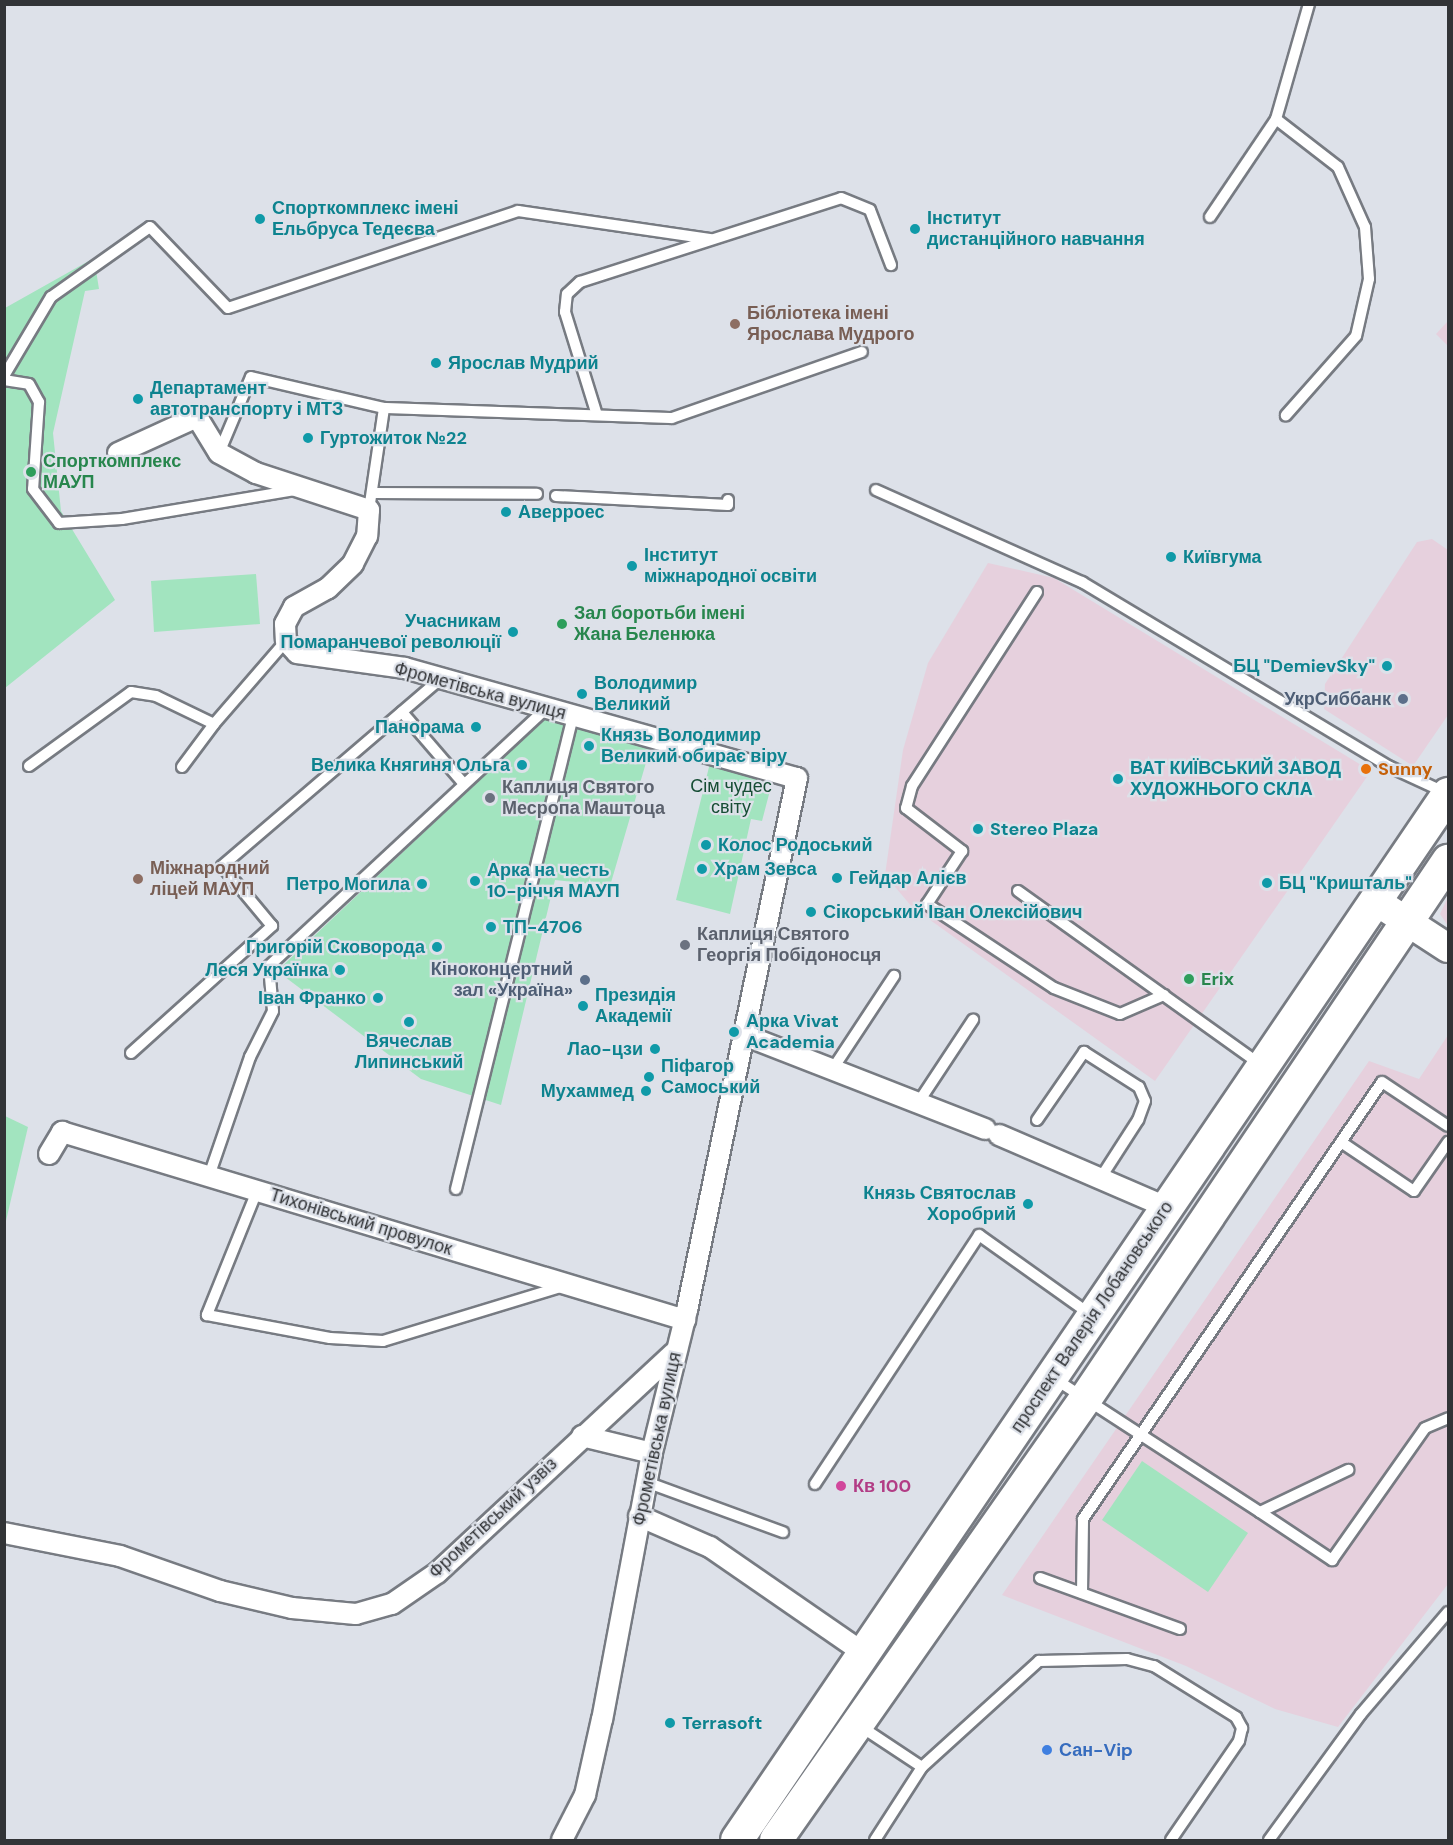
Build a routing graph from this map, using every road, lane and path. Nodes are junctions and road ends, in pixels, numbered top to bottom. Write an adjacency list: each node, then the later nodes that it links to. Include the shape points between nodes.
1 (1309, 4): 2 (lane)
2 (1276, 119): 3 (lane); 10 (lane, via 1338,167 1365,227 1369,279 1356,336)
3 (1210, 217)
4 (710, 239): 5 (lane, via 842,198 870,210); 7 (lane, via 518,211 228,308 150,226 51,297); 9 (lane, via 580,282 567,294 565,312)
5 (891, 266)
6 (862, 352): 9 (lane, via 672,418)
7 (4, 378): 13 (lane, via 28,384 39,402 33,489 59,523 122,519)
8 (384, 408): 9 (lane); 12 (lane, via 251,377); 18 (lane)
9 (596, 412)
10 (1286, 415)
11 (118, 453): 12 (street, via 197,417)
12 (219, 453): 13 (street)
13 (301, 489): 18 (street)
14 (876, 490): 29 (lane, via 1082,582 1390,767)
15 (537, 494): 18 (lane)
16 (556, 496): 17 (lane, via 728,505)
17 (728, 500)
18 (371, 501): 20 (street, via 367,536 353,564 328,588 294,607 285,624)
19 (1037, 592): 36 (lane, via 912,786 906,808 962,851 927,904 1054,988 1120,1014)
20 (286, 640): 21 (street, Фрометівська вулиця, via 309,657); 25 (lane)
21 (441, 678): 22 (street, Фрометівська вулиця); 23 (lane)
22 (547, 708): 24 (street, Фрометівська вулиця); 28 (lane)
23 (402, 712): 28 (lane); 39 (lane, via 222,866 272,926)
24 (573, 716): 38 (street, Фрометівська вулиця, via 797,778); 50 (lane)
25 (214, 724): 26 (lane, via 156,696 131,692); 27 (lane)
26 (29, 766)
27 (182, 767)
28 (464, 784): 48 (lane, via 268,966 273,1011 250,1057)
29 (1449, 794): 32 (main road, проспект Валерія Лобановського)
30 (1449, 861): 33 (main road)
31 (1018, 891): 36 (lane)
32 (1374, 900): 33 (street); 40 (main road, проспект Валерія Лобановського)
33 (1407, 921): 34 (street); 58 (main road)
34 (1449, 948)
35 (894, 976): 41 (lane)
36 (1164, 995): 40 (lane)
37 (973, 1020): 42 (lane)
38 (744, 1035): 41 (street); 55 (street, Фрометівська вулиця)
39 (131, 1053)
40 (1261, 1065): 52 (main road, проспект Валерія Лобановського)
41 (832, 1070): 42 (street)
42 (918, 1103): 49 (street)
43 (1037, 1120): 49 (lane, via 1084,1052 1139,1087 1145,1101 1138,1120)
44 (1449, 1126): 45 (lane, via 1382,1082)
45 (1341, 1142): 46 (lane, via 1414,1191); 60 (lane)
46 (1449, 1142)
47 (49, 1154): 48 (street, Тихонівський провулок, via 62,1132)
48 (209, 1176): 51 (street, Тихонівський провулок)
49 (1100, 1179): 52 (street)
50 (456, 1189)
51 (257, 1191): 53 (street, Тихонівський провулок); 53 (lane, via 207,1315 330,1338 383,1341)
52 (1166, 1207): 54 (main road, проспект Валерія Лобановського)
53 (568, 1285): 55 (street, Тихонівський провулок)
54 (1094, 1317): 57 (main road, проспект Валерія Лобановського); 65 (lane, via 979,1235)
55 (685, 1320): 56 (street, Фрометівська вулиця)
56 (674, 1353): 61 (street, Фрометівський узвіз); 62 (street, Фрометівська вулиця)
57 (1052, 1378): 58 (lane); 74 (main road, проспект Валерія Лобановського)
58 (1086, 1398): 60 (lane); 75 (main road)
59 (1449, 1418): 66 (lane, via 1425,1428 1332,1560)
60 (1141, 1434): 66 (lane); 71 (lane, via 1083,1520)
61 (582, 1436): 62 (street); 69 (street, Фрометівський узвіз, via 437,1573 392,1604 356,1614 292,1608 220,1591 120,1556)
62 (652, 1453): 64 (street, Фрометівська вулиця)
63 (1348, 1470): 66 (lane)
64 (646, 1482): 67 (street, Фрометівська вулиця); 68 (lane)
65 (815, 1484)
66 (1260, 1512)
67 (639, 1516): 74 (street, via 710,1547); 77 (street, Фрометівська вулиця, via 585,1795)
68 (783, 1532)
69 (4, 1533)
70 (1040, 1578): 71 (lane)
71 (1082, 1593): 73 (lane)
72 (1449, 1612): 82 (lane, via 1361,1714)
73 (1180, 1629)
74 (865, 1654): 78 (main road, проспект Валерія Лобановського)
75 (857, 1723): 76 (lane); 79 (main road)
76 (922, 1767): 80 (lane); 81 (lane, via 1039,1661 1127,1659 1154,1666 1236,1717 1242,1728 1239,1741)
77 (562, 1840)
78 (737, 1840)
79 (776, 1840)
80 (875, 1840)
81 (1171, 1840)
82 (1269, 1840)

